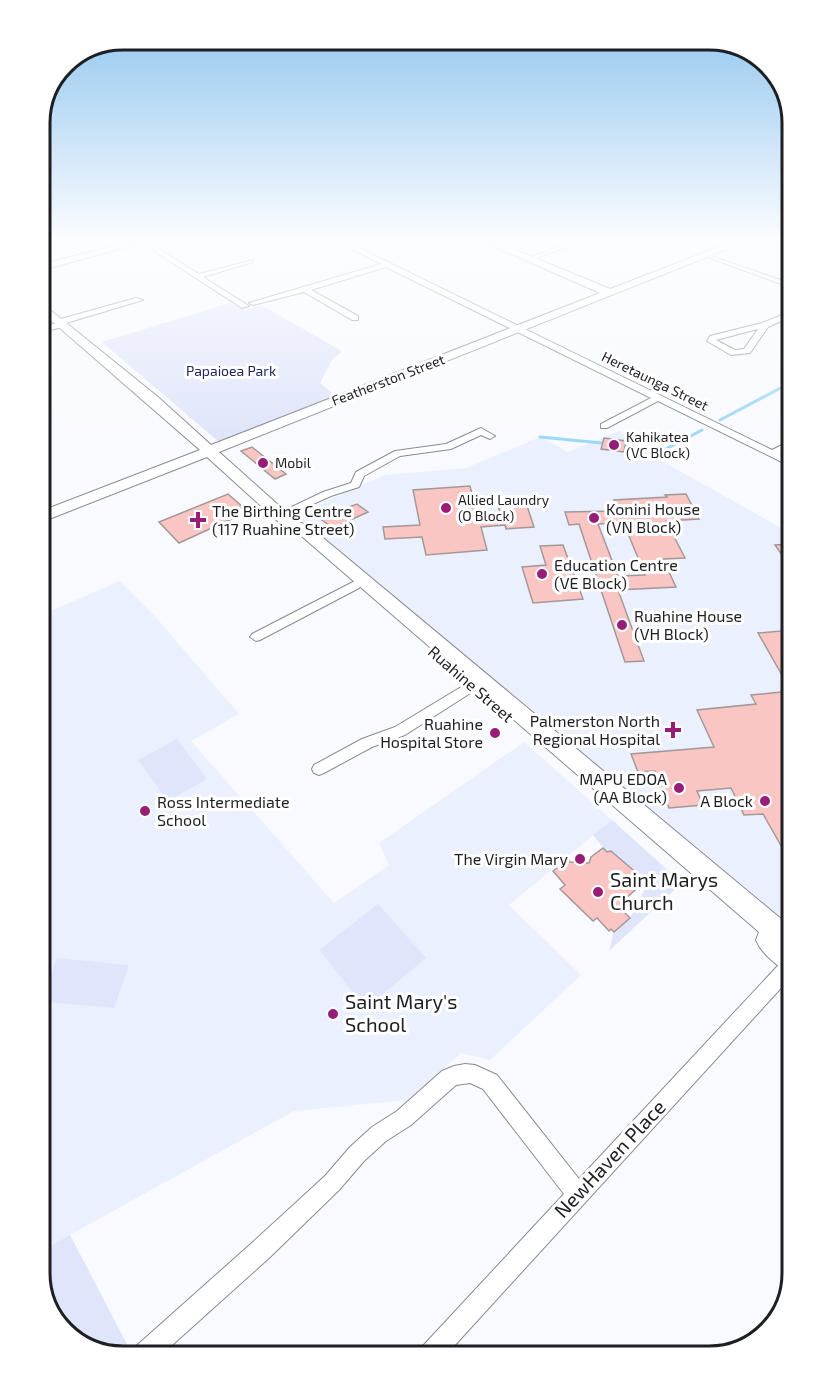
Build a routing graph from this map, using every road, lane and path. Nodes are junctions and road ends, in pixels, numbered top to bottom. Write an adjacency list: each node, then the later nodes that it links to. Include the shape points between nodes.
1 (111, 308): 8 (street)
2 (337, 308): 7 (street)
3 (476, 308): 11 (street, Heretaunga Street)
4 (571, 308): 11 (main road, Featherston Street)
5 (50, 313): 8 (main road, Ruahine Street)
6 (782, 317): 9 (street)
7 (355, 318)
8 (62, 323): 10 (street); 13 (main road, Ruahine Street)
9 (765, 325): 9 (street, via 713,338 711,341 734,352 747,351)
10 (50, 327)
11 (518, 329): 12 (street, Heretaunga Street); 15 (main road, Featherston Street)
12 (658, 398): 14 (street); 19 (street, Heretaunga Street)
13 (170, 416): 15 (main road, via 188,421 212,436); 18 (main road, Ruahine Street)
14 (604, 426)
15 (246, 435): 18 (main road, Featherston Street)
16 (490, 436): 22 (street, via 481,431 448,447 398,453 365,471 355,485 327,494)
17 (782, 449): 19 (street)
18 (208, 451): 21 (main road, Featherston Street); 22 (main road, Ruahine Street)
19 (773, 454): 20 (street, Heretaunga Street)
20 (782, 459)
21 (50, 514)
22 (284, 519): 23 (main road, Ruahine Street, via 295,534); 25 (main road, Ruahine Street, via 304,530)
23 (355, 585): 24 (street); 25 (main road, Ruahine Street)
24 (256, 637)
25 (477, 683): 26 (street, via 400,731 367,743); 27 (main road, Ruahine Street); 28 (main road, Ruahine Street)
26 (319, 769)
27 (782, 936)
28 (782, 953)
29 (782, 973): 30 (street, NewHaven Place)
30 (578, 1195): 31 (street, via 490,1082 474,1073 457,1074 379,1134 261,1250); 32 (street, NewHaven Place)
31 (154, 1345)
32 (439, 1346)

